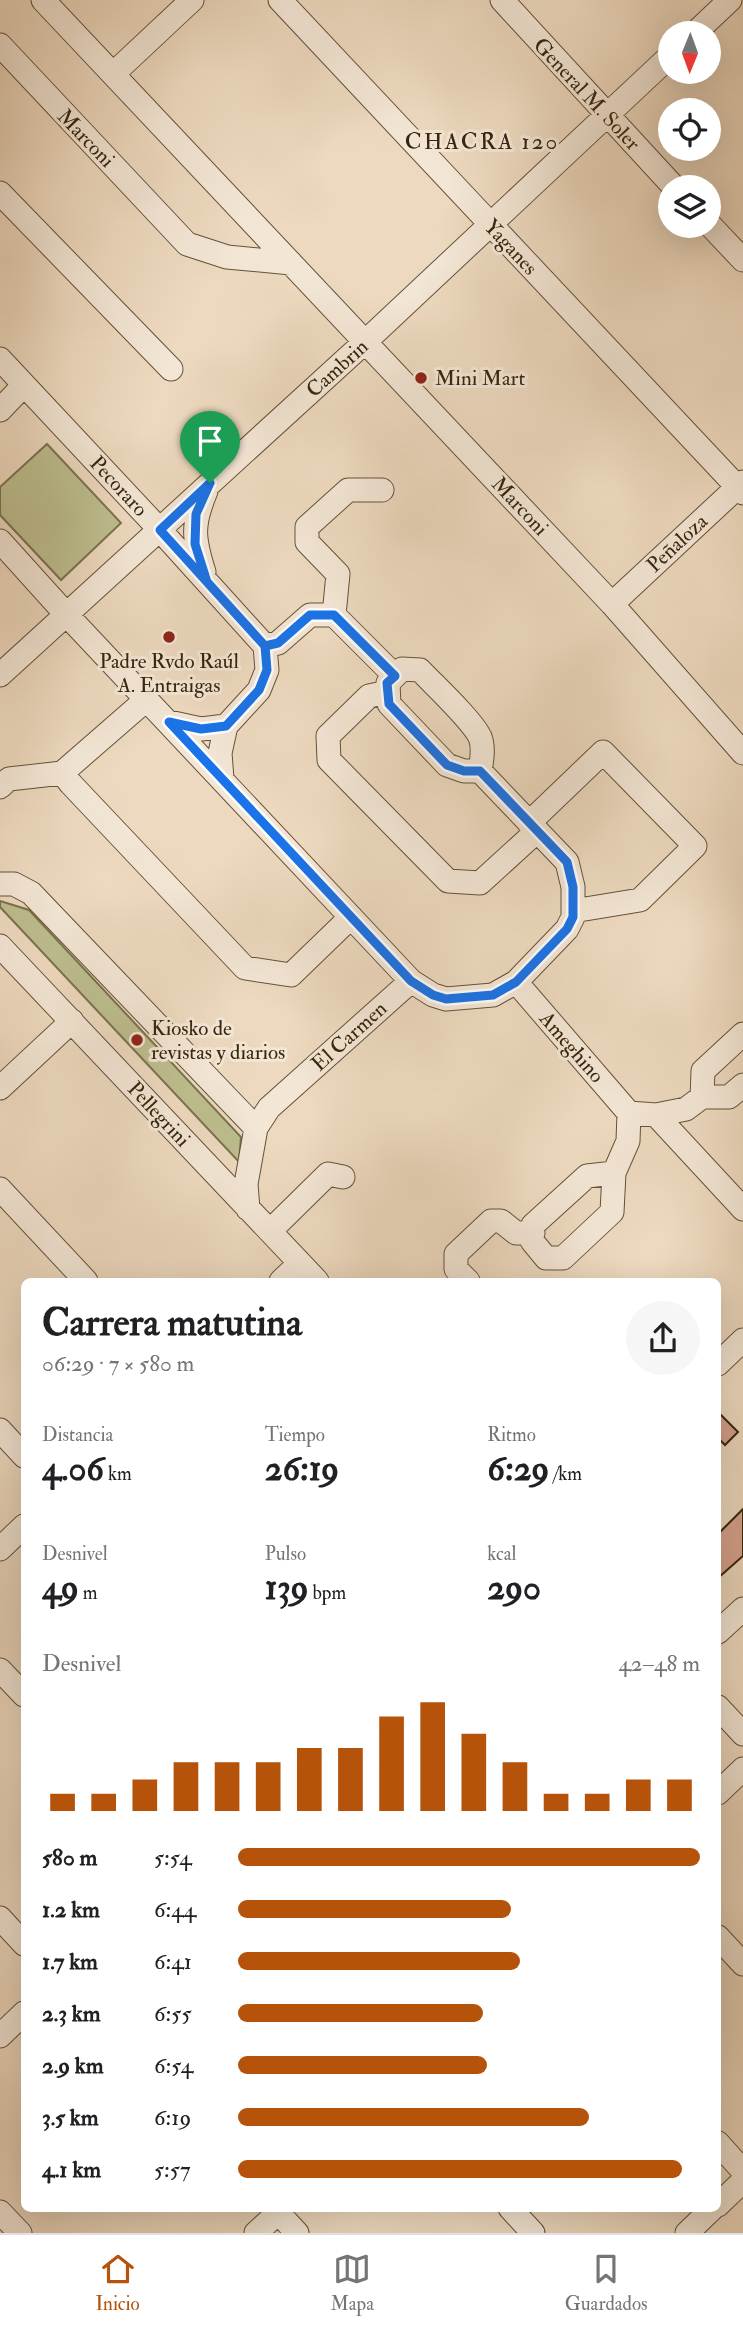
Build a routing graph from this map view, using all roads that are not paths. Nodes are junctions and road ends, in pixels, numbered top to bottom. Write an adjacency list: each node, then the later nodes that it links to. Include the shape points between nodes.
1 (43, 0): 9 (street, Marconi)
2 (192, 0): 9 (street)
3 (280, 0): 13 (street, Yaganes)
4 (502, 0): 10 (street, General M. Soler)
5 (730, 0): 6 (street)
6 (708, 21)
7 (0, 45): 16 (street, Marconi, via 187,244 227,257)
8 (658, 67): 10 (street, Cambrin)
9 (113, 74): 16 (street, Marconi)
10 (607, 116): 11 (street, General M. Soler); 13 (street, Cambrin)
11 (663, 175)
12 (0, 192): 19 (street)
13 (491, 225): 17 (street, Cambrin); 23 (street, Yaganes)
14 (721, 237): 15 (street)
15 (743, 260)
16 (291, 263): 17 (street, Marconi)
17 (365, 342): 22 (street, Cambrin); 28 (street, Marconi)
18 (0, 359): 20 (street, Pecoraro)
19 (170, 369)
20 (24, 385): 21 (street); 25 (street, Pecoraro)
21 (0, 410)
22 (210, 483): 25 (street, Cambrin); 27 (street, via 196,514 195,544)
23 (741, 487): 28 (street, Peñaloza)
24 (382, 490): 30 (street, via 348,490 307,527 307,542 338,574)
25 (160, 530): 27 (street, Pecoraro); 29 (street, Cambrin)
26 (0, 541): 29 (street)
27 (207, 582): 31 (street, Pecoraro)
28 (612, 604): 37 (street, Marconi)
29 (65, 613): 32 (street, Cambrin); 34 (street)
30 (334, 615): 31 (street, via 310,615 278,643); 33 (street)
31 (265, 646): 36 (street, via 267,670 259,690)
32 (0, 675)
33 (392, 684): 38 (street, via 389,704 447,765); 38 (street, via 402,669 419,670 480,738); 42 (street, via 369,696 328,736 330,760 448,881 480,883)
34 (147, 699): 35 (street); 39 (street)
35 (169, 722): 36 (street, via 201,729); 40 (street)
36 (226, 726): 40 (street, via 220,753)
37 (743, 753)
38 (480, 771): 42 (street)
39 (62, 773): 41 (street, via 9,779); 45 (street, via 245,968 291,975)
40 (222, 779): 45 (street)
41 (0, 787)
42 (533, 827): 44 (street, via 567,862); 44 (street, via 603,752 695,846 640,900)
43 (0, 884): 56 (street, via 14,884 31,893)
44 (573, 911): 48 (street, via 567,929)
45 (351, 917): 47 (street)
46 (0, 946): 49 (street, Pellegrini)
47 (411, 981): 48 (street, via 446,999 493,995); 56 (street, El Carmen, via 269,1108)
48 (516, 982): 54 (street, Ameghino)
49 (72, 1021): 52 (street); 60 (street, Pellegrini)
50 (743, 1034): 53 (street, via 703,1071)
51 (743, 1085): 53 (street, via 729,1097)
52 (0, 1088)
53 (702, 1097): 55 (street, via 686,1109)
54 (629, 1113): 55 (street); 57 (street, via 628,1141)
55 (656, 1115): 61 (street)
56 (256, 1128): 60 (street, El Carmen, via 246,1184)
57 (614, 1173): 63 (street, via 587,1176 533,1225); 63 (street, via 612,1212 563,1258 546,1258 532,1241)
58 (343, 1177): 62 (street, via 328,1174)
59 (0, 1189): 65 (street)
60 (248, 1209): 62 (street, Pellegrini)
61 (743, 1209)
62 (270, 1231): 64 (street, Pellegrini)
63 (533, 1233): 68 (street, via 516,1233 501,1221 491,1221 456,1254 456,1269)
64 (300, 1263): 66 (street); 67 (street, Pellegrini)
65 (83, 1278)
66 (284, 1278)
67 (314, 1278)
68 (465, 1278)
69 (743, 1340): 70 (street)
70 (721, 1361)
71 (0, 1430): 72 (street)
72 (21, 1453)
73 (21, 1529): 74 (street)
74 (0, 1549)
75 (743, 1608): 76 (street)
76 (721, 1629)
77 (0, 1670): 78 (street)
78 (21, 1692)
79 (721, 1710): 80 (street)
80 (743, 1734)
81 (743, 1769): 82 (street)
82 (721, 1790)
83 (0, 1918): 85 (street)
84 (721, 1940): 86 (street)
85 (21, 1941)
86 (743, 1964)
87 (21, 2016): 88 (street)
88 (0, 2036)
89 (721, 2146): 90 (street)
90 (743, 2171)
91 (743, 2181): 92 (street)
92 (721, 2201)
93 (0, 2212): 98 (street)
94 (276, 2212): 99 (street)
95 (280, 2212): 100 (street)
96 (514, 2212): 101 (street)
97 (709, 2212): 102 (street)
98 (20, 2233)
99 (256, 2233)
100 (297, 2233)
101 (533, 2233)
102 (687, 2233)

